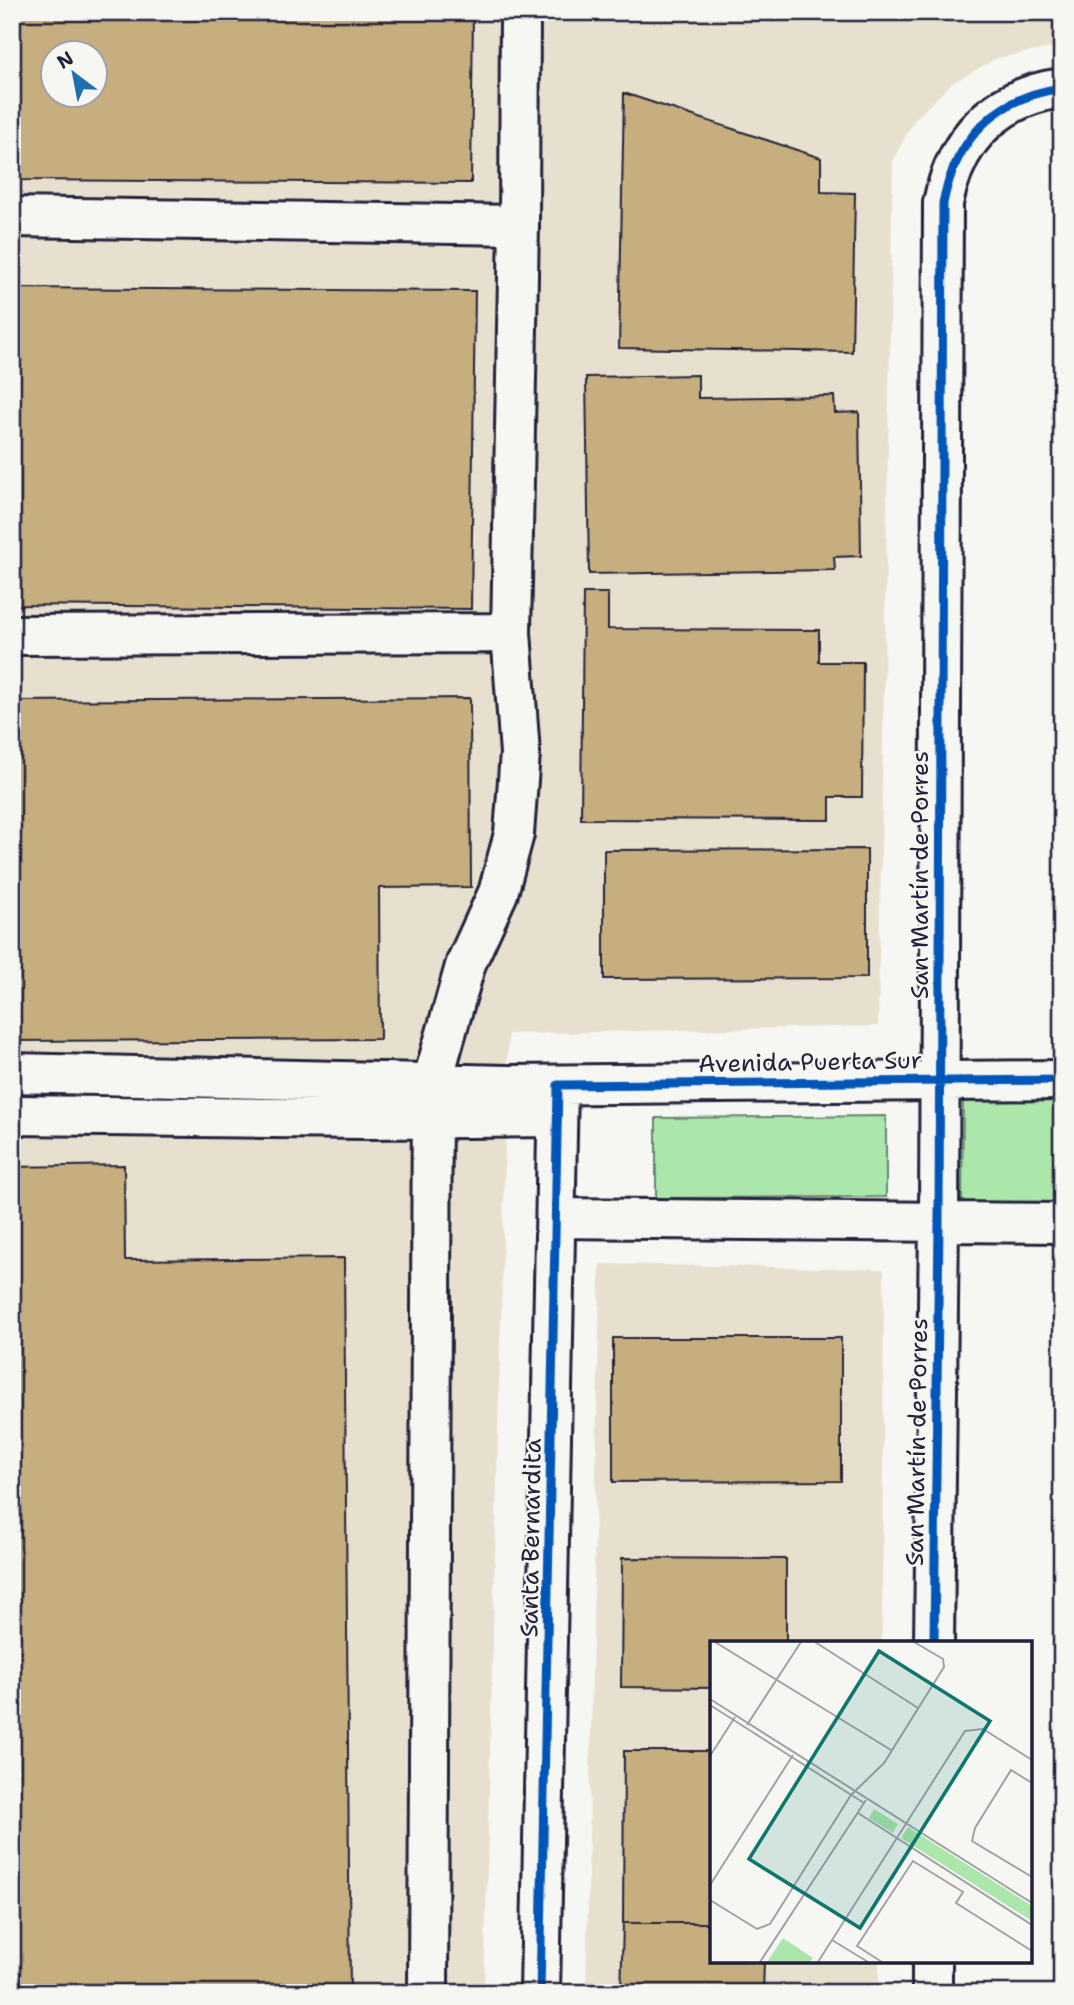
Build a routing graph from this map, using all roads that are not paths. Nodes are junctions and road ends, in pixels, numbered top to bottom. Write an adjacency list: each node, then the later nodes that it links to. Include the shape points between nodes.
1 (520, 12): 4 (street)
2 (1062, 88): 8 (street, San Martín de Porres, via 1021,99 986,120 957,158 943,203)
3 (12, 217): 4 (street)
4 (519, 225): 5 (street)
5 (511, 633): 6 (street); 10 (street, via 520,753 514,834 498,893 466,963)
6 (12, 635)
7 (12, 1073): 10 (street)
8 (938, 1080): 9 (street, Avenida Puerta Sur); 11 (street, Avenida Puerta Sur); 14 (street, San Martín de Porres)
9 (1062, 1080)
10 (431, 1101): 11 (street, Avenida Puerta Sur); 12 (street); 18 (street)
11 (557, 1101): 13 (street, Santa Bernardita)
12 (12, 1115)
13 (557, 1218): 14 (street); 19 (street, Santa Bernardita)
14 (939, 1222): 15 (street); 16 (street, San Martín de Porres)
15 (1062, 1223)
16 (934, 1641)
17 (932, 1963): 20 (street)
18 (428, 1993)
19 (540, 1993)
20 (932, 1993)

